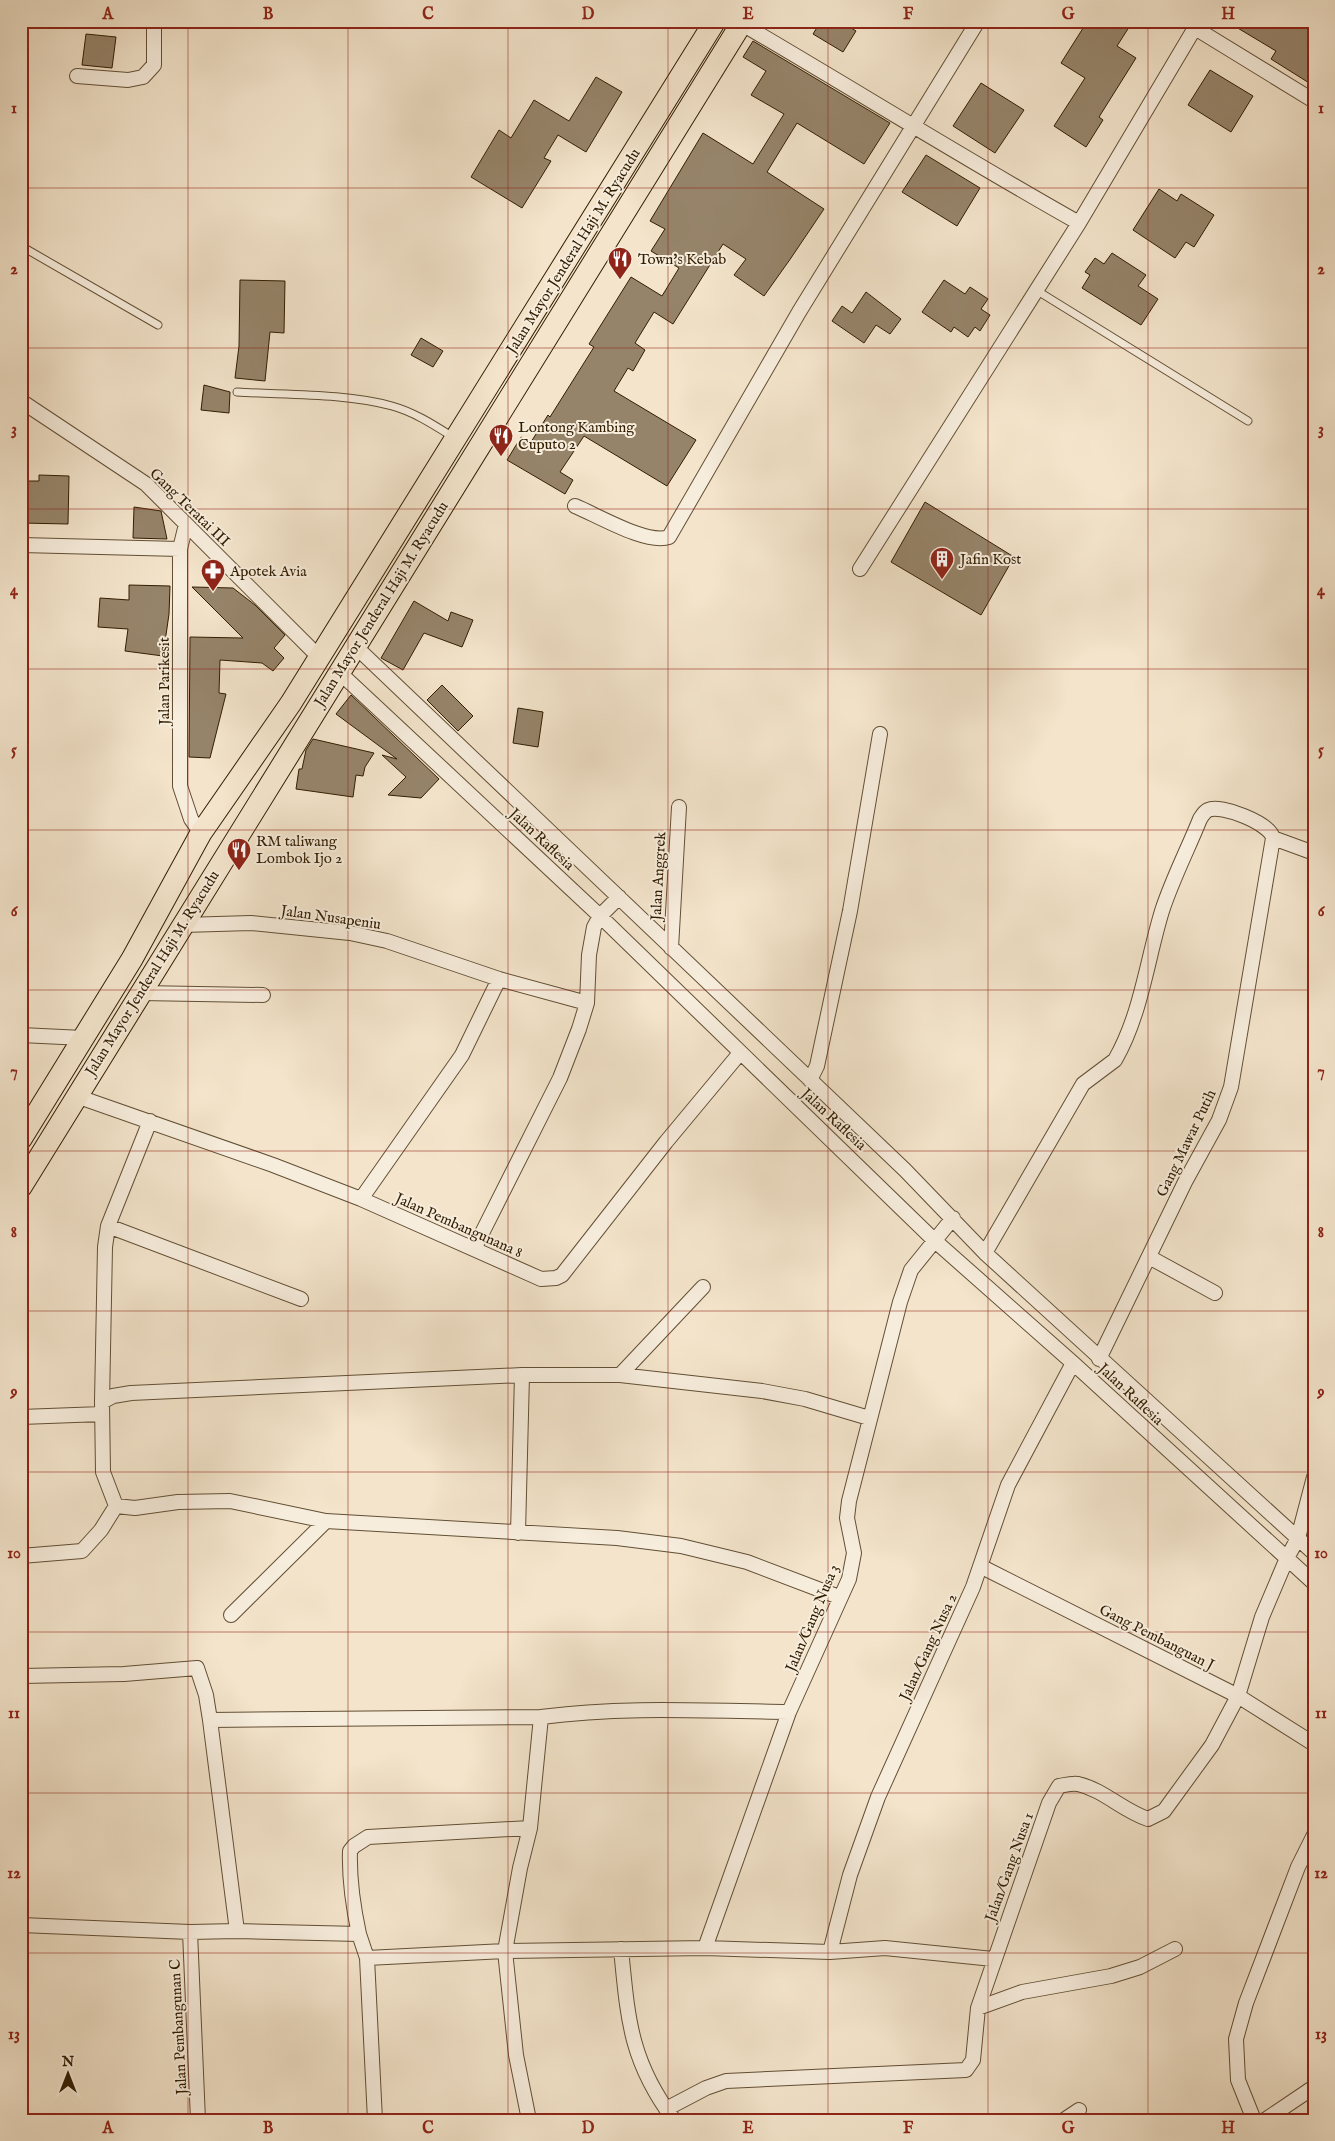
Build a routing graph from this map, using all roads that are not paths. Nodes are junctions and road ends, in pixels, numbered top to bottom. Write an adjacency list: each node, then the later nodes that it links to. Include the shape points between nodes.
1 (154, 21): 6 (street, via 154,65 143,77 128,80)
2 (715, 21): 16 (main road, Jalan Mayor Jenderal Haji M. Ryacudu)
3 (978, 21): 8 (street)
4 (742, 23): 8 (street); 23 (main road, Jalan Mayor Jenderal Haji M. Ryacudu)
5 (1197, 25): 7 (street); 9 (street)
6 (77, 76)
7 (1314, 101)
8 (914, 125): 9 (street); 17 (street, via 799,312 669,538 648,538)
9 (1079, 223): 11 (street)
10 (21, 246): 12 (lane)
11 (1036, 290): 15 (lane); 21 (street)
12 (158, 325)
13 (237, 392): 16 (lane, via 338,398 392,406 428,421)
14 (21, 401): 18 (street, Gang Teratai III, via 146,484)
15 (1248, 421)
16 (457, 439): 22 (main road, Jalan Mayor Jenderal Haji M. Ryacudu)
17 (575, 506)
18 (186, 524): 20 (street, Jalan Parikesit); 22 (street, Gang Teratai III)
19 (21, 545): 20 (street)
20 (180, 550): 26 (street, Jalan Parikesit, via 180,786 189,814)
21 (860, 569)
22 (321, 654): 26 (main road, Jalan Mayor Jenderal Haji M. Ryacudu)
23 (347, 659): 29 (street, Jalan Raflesia); 30 (street, Jalan Raflesia); 31 (main road, Jalan Mayor Jenderal Haji M. Ryacudu)
24 (880, 734): 41 (street, via 848,921 817,1066)
25 (679, 807): 32 (street, Jalan Anggrek)
26 (201, 833): 33 (main road, Jalan Mayor Jenderal Haji M. Ryacudu)
27 (1273, 838): 28 (street); 51 (street, via 1259,822 1233,813 1206,811 1162,909 1132,1023 1118,1054 1115,1060 1083,1084); 52 (street, Gang Mawar Putih, via 1231,1087 1218,1120)
28 (1314, 853)
29 (618, 898): 30 (street); 32 (street, Jalan Raflesia)
30 (602, 914): 37 (street, via 594,927 589,956); 40 (street, Jalan Raflesia)
31 (180, 929): 33 (main road, via 165,940 145,972 136,971); 34 (street, Jalan Nusapeniu, via 251,923 350,933 387,941); 35 (main road, Jalan Mayor Jenderal Haji M. Ryacudu)
32 (672, 948): 41 (street, Jalan Raflesia)
33 (132, 959): 38 (main road, Jalan Mayor Jenderal Haji M. Ryacudu)
34 (499, 979): 37 (street, Jalan Nusapeniu); 46 (street, via 462,1055)
35 (140, 993): 36 (street); 38 (main road, via 134,985 126,983 104,1017); 42 (main road, Jalan Mayor Jenderal Haji M. Ryacudu)
36 (263, 995)
37 (587, 1003): 50 (street, via 560,1078)
38 (87, 1033): 39 (street); 44 (main road, Jalan Mayor Jenderal Haji M. Ryacudu)
39 (21, 1035)
40 (740, 1053): 49 (street, Jalan Raflesia); 50 (street, Jalan Pembangunana 8, via 562,1275 541,1279)
41 (810, 1080): 47 (street, Jalan Raflesia)
42 (76, 1096): 43 (street, Jalan Pembangunana 8); 45 (main road, Jalan Mayor Jenderal Haji M. Ryacudu)
43 (150, 1121): 46 (street, Jalan Pembangunana 8); 48 (street)
44 (21, 1139)
45 (21, 1187)
46 (361, 1199): 50 (street, Jalan Pembangunana 8)
47 (952, 1219): 49 (street, Jalan/Gang Nusa 3); 51 (street, Jalan Raflesia)
48 (108, 1226): 55 (street); 62 (street, via 104,1247)
49 (936, 1238): 57 (street, Jalan Raflesia); 64 (street, Jalan/Gang Nusa 3, via 911,1270 902,1294)
50 (474, 1249)
51 (986, 1253): 56 (street, Jalan Raflesia)
52 (1149, 1257): 54 (street); 58 (street, Gang Mawar Putih)
53 (703, 1286): 61 (street)
54 (1215, 1293)
55 (301, 1299)
56 (1056, 1321): 57 (street); 58 (street, Jalan Raflesia)
57 (1047, 1337): 59 (street, Jalan Raflesia)
58 (1099, 1358): 69 (street, Jalan Raflesia)
59 (1073, 1363): 72 (street, Jalan Raflesia); 73 (street, Jalan/Gang Nusa 2, via 1008,1486)
60 (522, 1375): 61 (street); 62 (street, via 131,1393 113,1396); 68 (street)
61 (620, 1376): 64 (street, via 762,1391)
62 (102, 1408): 63 (street); 66 (street, via 103,1472)
63 (21, 1417)
64 (869, 1418): 75 (street, Jalan/Gang Nusa 3, via 847,1518 854,1562)
65 (1314, 1477): 69 (street, Jalan/Gang Nusa 1)
66 (116, 1506): 67 (street, via 135,1508 178,1502 230,1501); 71 (street, via 82,1551)
67 (326, 1520): 68 (street); 76 (street)
68 (518, 1532): 75 (street, via 681,1546 746,1562)
69 (1297, 1540): 70 (street, Jalan Raflesia); 72 (street, Jalan/Gang Nusa 1)
70 (1314, 1553)
71 (21, 1556)
72 (1287, 1557): 74 (street, Jalan Raflesia); 78 (street, Jalan/Gang Nusa 1, via 1262,1617)
73 (982, 1567): 78 (street, Gang Pembanguan J); 93 (street, Jalan/Gang Nusa 2, via 878,1797 850,1875)
74 (1314, 1583)
75 (839, 1598): 79 (street, Jalan/Gang Nusa 3)
76 (232, 1615)
77 (21, 1676): 81 (street, via 124,1674 197,1668)
78 (1238, 1696): 82 (street, Gang Pembanguan J); 95 (street, Jalan/Gang Nusa 1, via 1212,1746 1157,1816 1148,1819 1137,1815 1098,1791 1076,1783 1059,1786 1049,1803)
79 (789, 1712): 80 (street, via 644,1710); 89 (street, Jalan/Gang Nusa 3)
80 (541, 1717): 81 (street); 83 (street)
81 (210, 1720): 86 (street)
82 (1314, 1744)
83 (530, 1828): 88 (street, via 368,1837 358,1843 350,1851 350,1866 351,1896); 92 (street)
84 (1314, 1835): 104 (street, via 1256,1976 1236,2039 1238,2080)
85 (21, 1925): 87 (street)
86 (237, 1931): 87 (street); 88 (street)
87 (190, 1932): 100 (street, Jalan Pembangunan C)
88 (359, 1934): 94 (street)
89 (705, 1948): 90 (street); 93 (street)
90 (621, 1949): 92 (street); 99 (street, via 628,2017 639,2059 650,2086)
91 (1175, 1949): 96 (street, via 1140,1967 1111,1976 1022,1992)
92 (505, 1951): 94 (street); 102 (street, via 516,2055)
93 (830, 1952): 95 (street, via 885,1948)
94 (367, 1958): 101 (street)
95 (993, 1959): 96 (street, Jalan/Gang Nusa 1)
96 (978, 2008): 99 (street, Jalan/Gang Nusa 1, via 973,2060 966,2070 726,2081 706,2088)
97 (1314, 2086): 105 (street)
98 (1079, 2110): 103 (street)
99 (670, 2114)
100 (198, 2120)
101 (376, 2120)
102 (529, 2120)
103 (1064, 2120)
104 (1254, 2120)
105 (1266, 2120)

